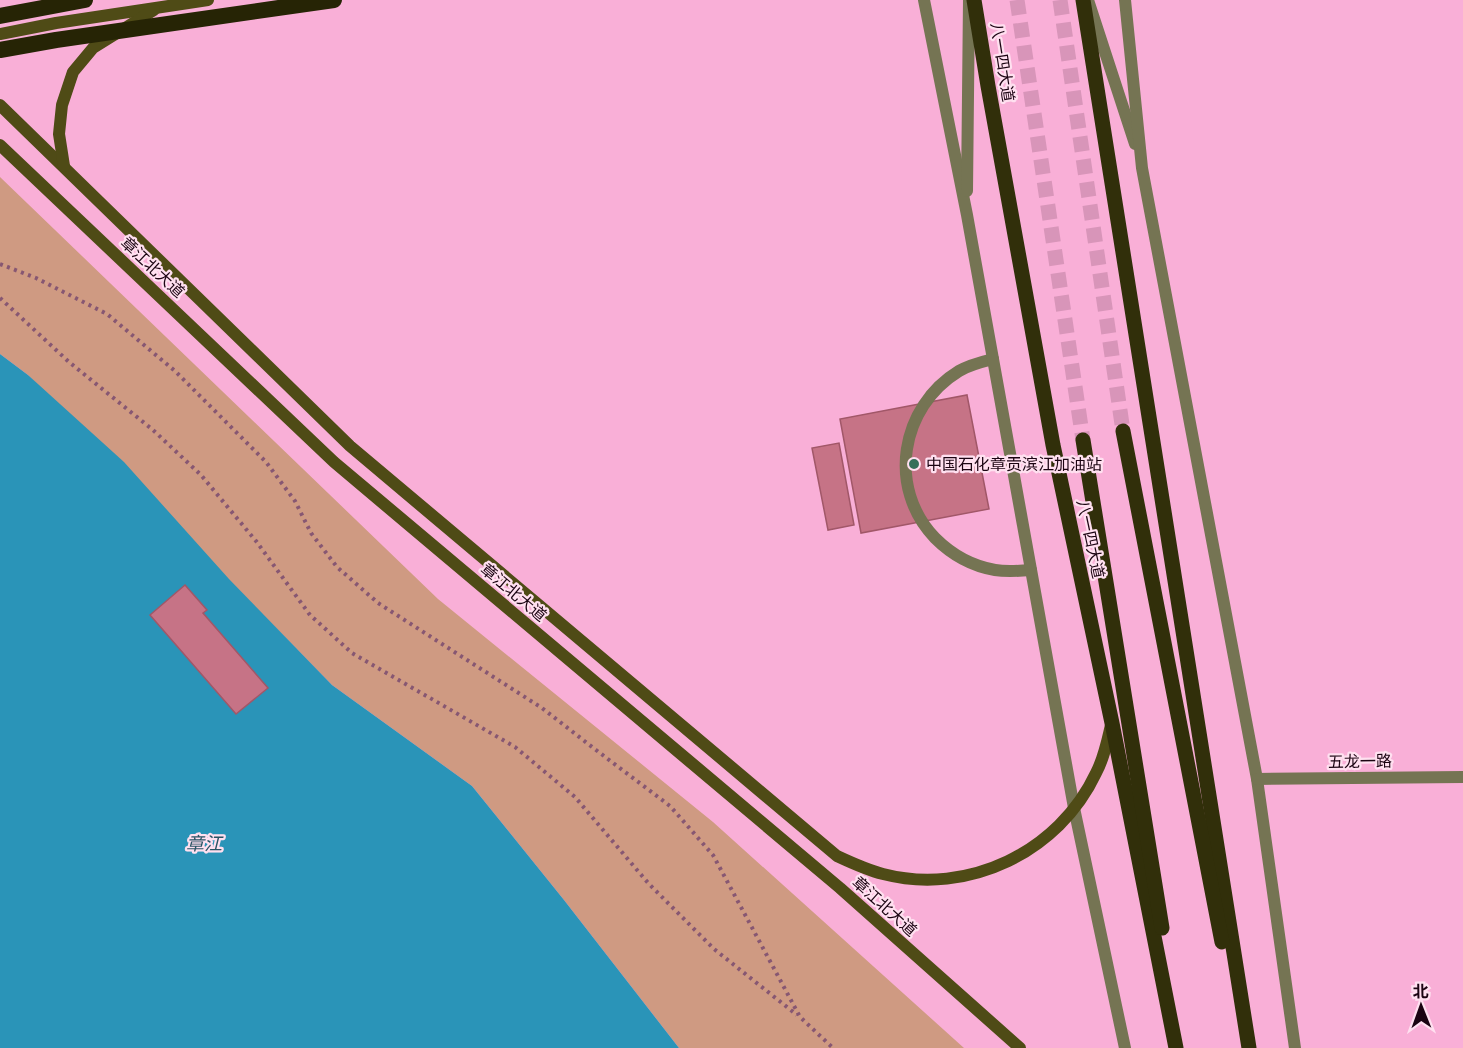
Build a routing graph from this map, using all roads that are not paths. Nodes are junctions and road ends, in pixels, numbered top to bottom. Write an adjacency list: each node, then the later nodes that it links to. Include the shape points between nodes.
1 (85, 0): 11 (highway)
2 (208, 0): 10 (main road)
3 (334, 0): 13 (highway, bridge)
4 (924, 0): 18 (street)
5 (969, 0): 18 (street)
6 (974, 0): 23 (main road, 八一四大道, via 1053,445)
7 (1083, 0): 32 (main road)
8 (1088, 0): 17 (street)
9 (1125, 0): 17 (street)
10 (158, 8): 12 (main road); 16 (main road, via 93,48 73,72 62,105 59,134)
11 (0, 16)
12 (0, 34)
13 (0, 50)
14 (0, 105): 16 (main road, 章江北大道)
15 (0, 145): 27 (main road, 章江北大道, via 334,462 840,888)
16 (64, 166): 26 (main road, 章江北大道, via 350,446 837,856 909,879 960,877 984,872 1030,849 1051,834)
17 (1142, 168): 25 (street)
18 (967, 215): 19 (street)
19 (993, 358): 22 (street); 22 (street, via 951,376 920,409 907,443 906,480 918,515 942,545 975,565 1012,572)
20 (1123, 431): 31 (main road)
21 (1083, 440): 30 (main road)
22 (1031, 570): 26 (street)
23 (1112, 723): 26 (main road, 章江北大道, via 1097,772); 29 (main road, 八一四大道)
24 (1463, 777): 25 (street, 五龙一路)
25 (1257, 779): 33 (street)
26 (1074, 808): 28 (street)
27 (1020, 1048)
28 (1125, 1048)
29 (1176, 1048)
30 (1181, 1048)
31 (1242, 1048)
32 (1248, 1048)
33 (1295, 1048)

